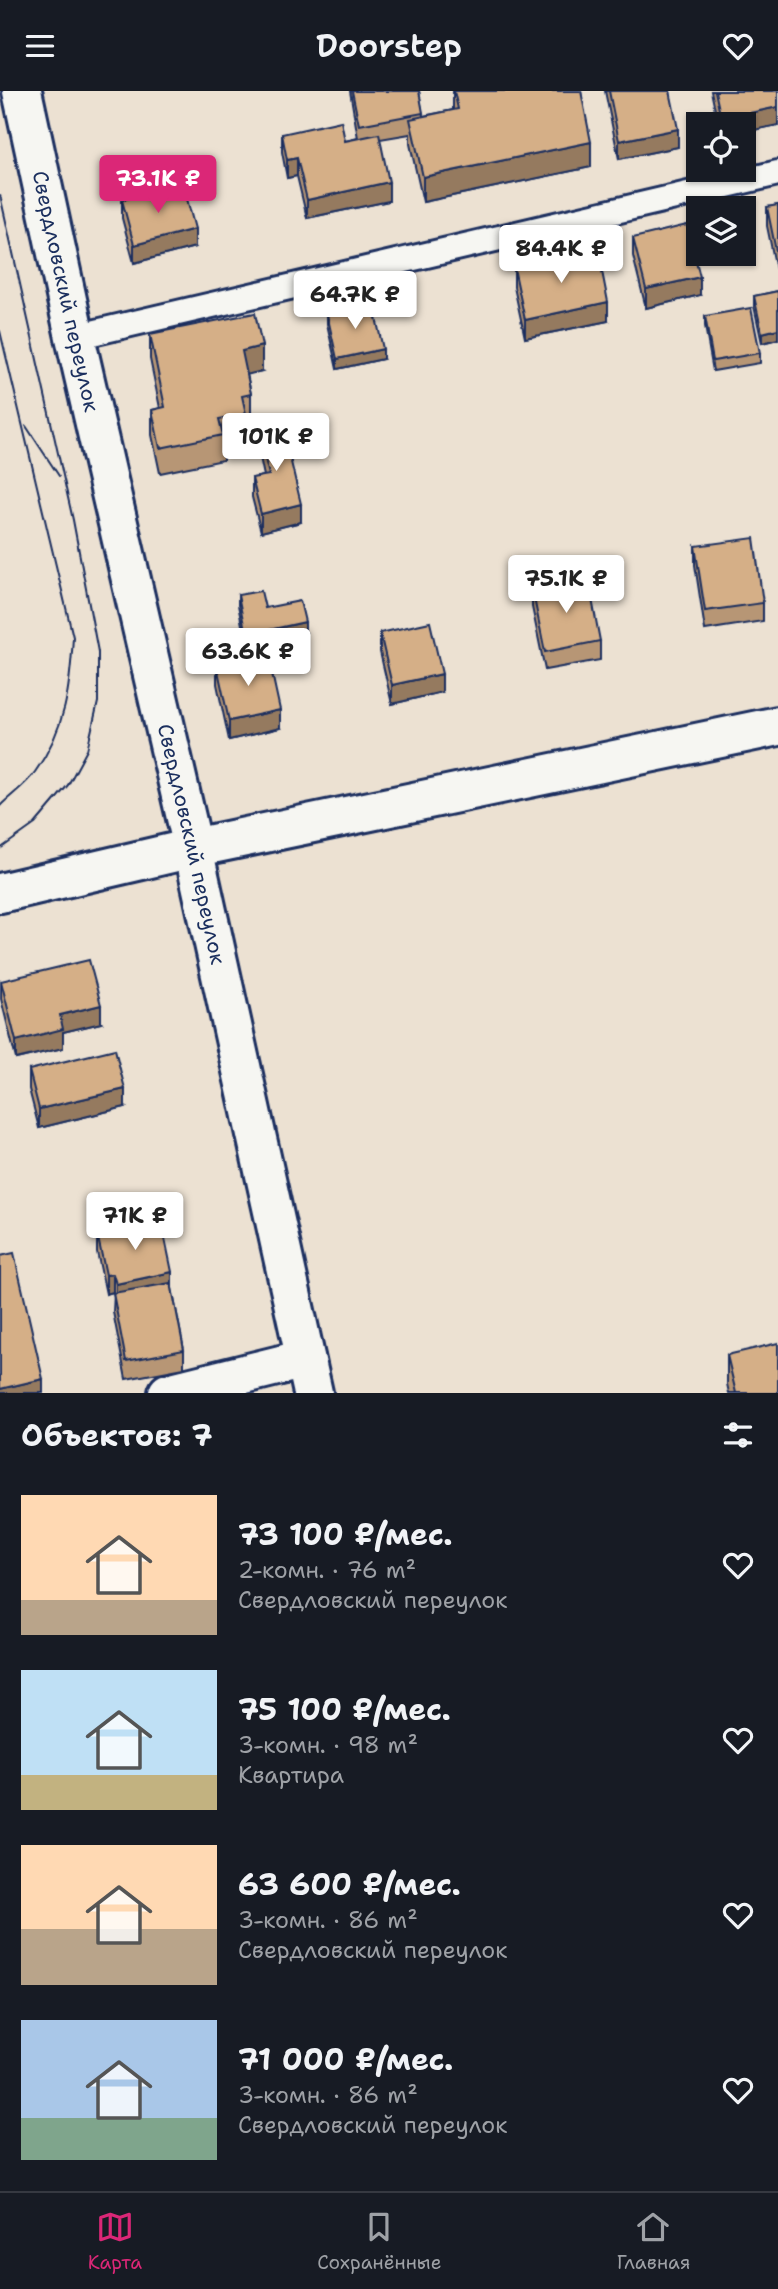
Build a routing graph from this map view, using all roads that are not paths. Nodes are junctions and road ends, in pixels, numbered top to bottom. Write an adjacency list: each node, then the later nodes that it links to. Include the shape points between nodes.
1 (22, 91): 3 (street, Свердловский переулок)
2 (778, 173): 3 (lane)
3 (75, 337): 5 (street, Свердловский переулок)
4 (778, 726): 5 (street)
5 (193, 848): 6 (street); 7 (street, Свердловский переулок)
6 (0, 893)
7 (309, 1376): 8 (street)
8 (168, 1393)

